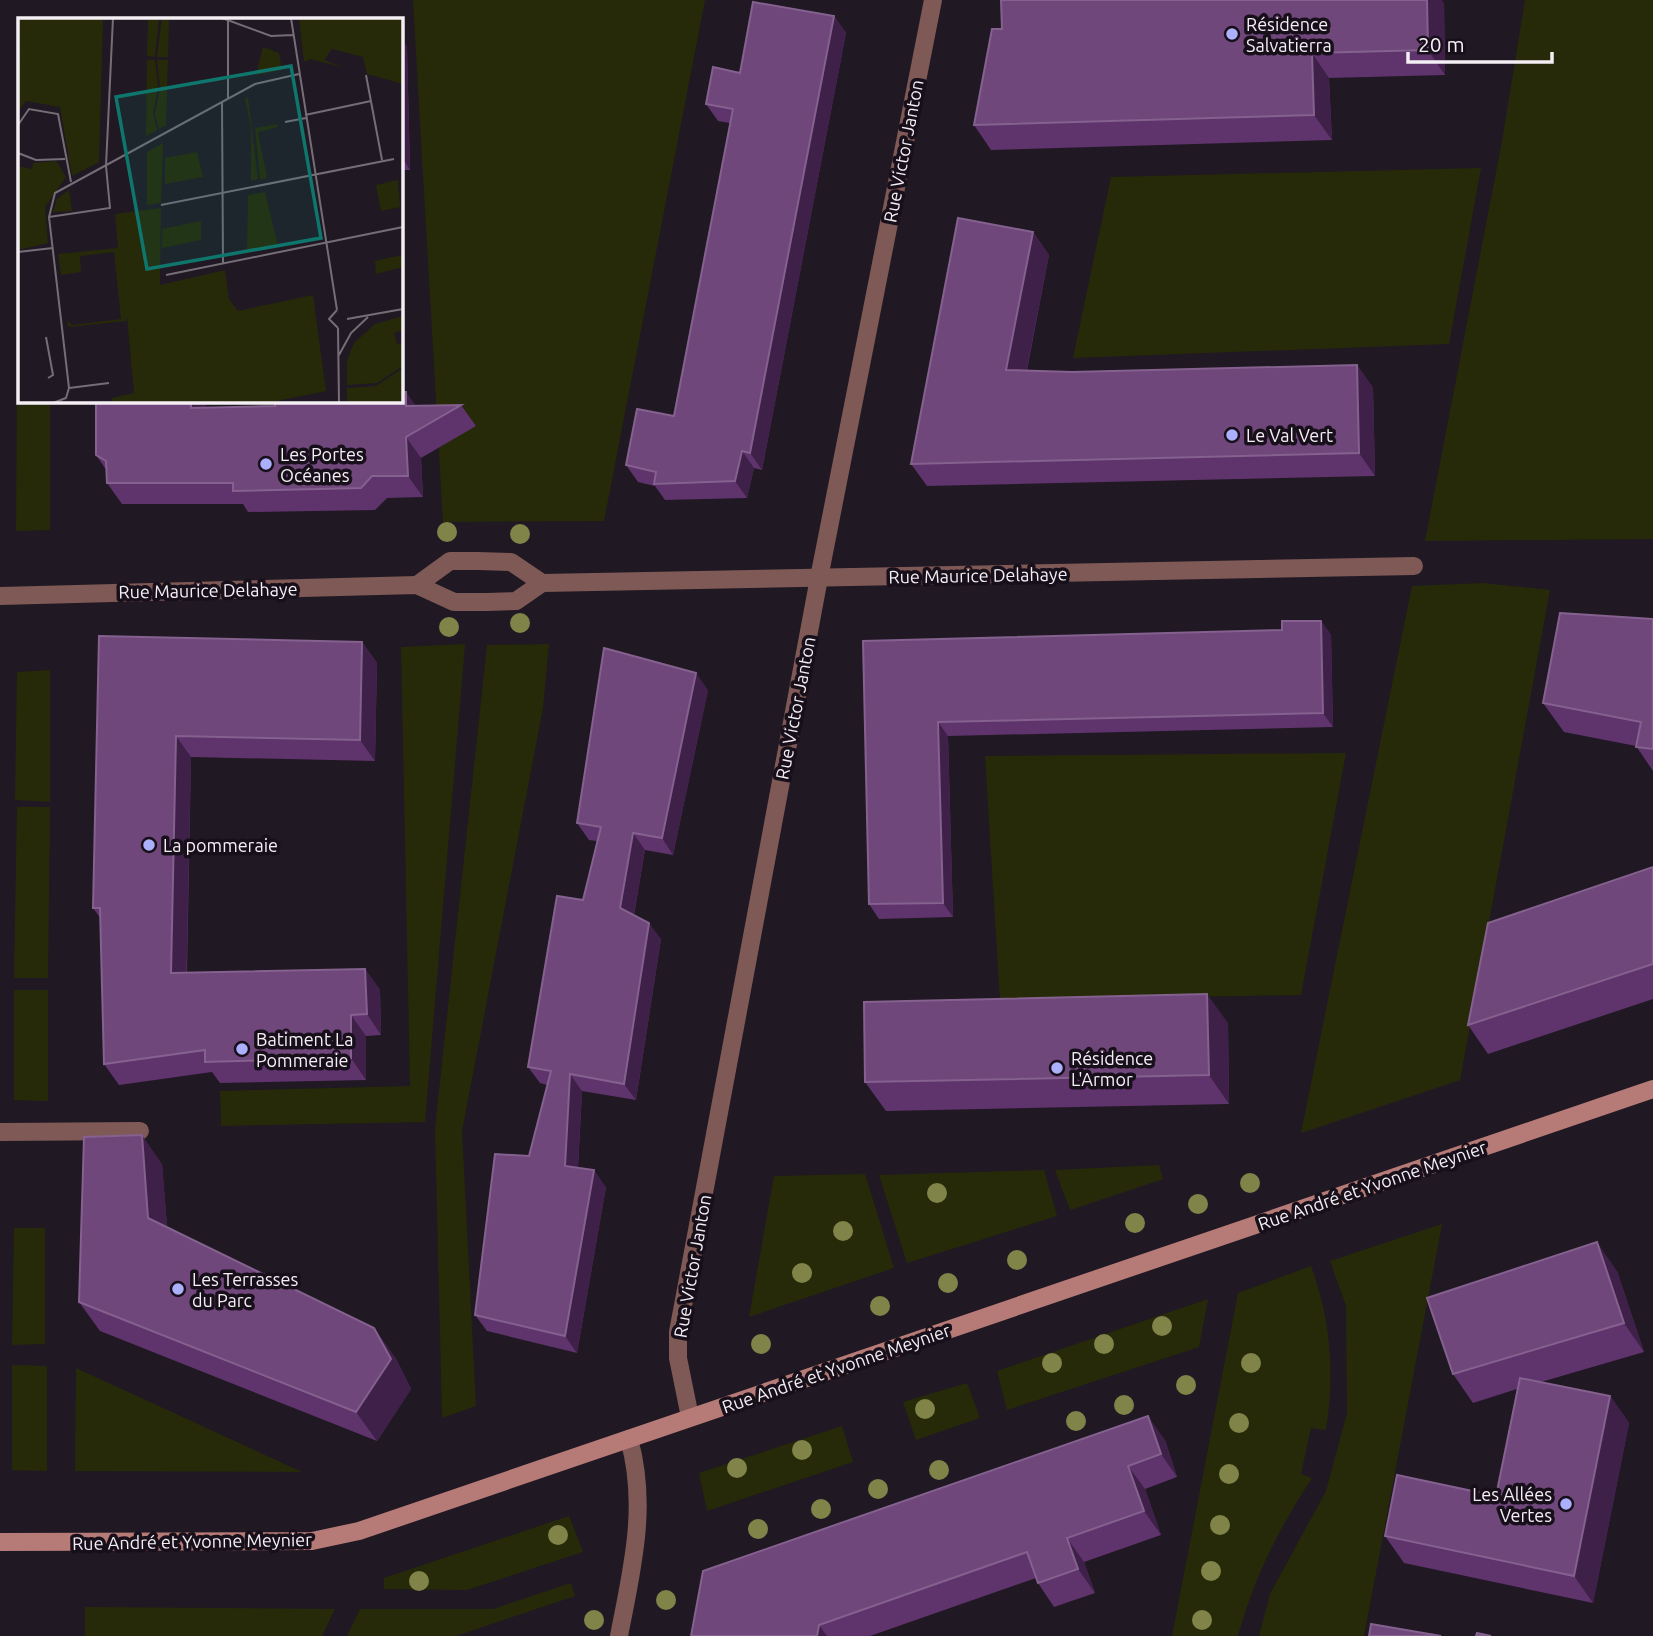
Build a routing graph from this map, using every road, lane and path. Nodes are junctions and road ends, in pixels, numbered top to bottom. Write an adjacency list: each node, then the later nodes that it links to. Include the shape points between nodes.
1 (933, 0): 3 (street, Rue Victor Janton)
2 (1414, 566): 3 (street, Rue Maurice Delahaye)
3 (820, 578): 4 (street, Rue Maurice Delahaye); 10 (street, Rue Victor Janton, via 678,1332 678,1358)
4 (542, 583): 5 (street, Rue Maurice Delahaye, via 516,601 487,602 454,602); 5 (street, via 511,562 450,561)
5 (417, 585): 6 (street, Rue Maurice Delahaye)
6 (0, 596)
7 (1653, 1090): 10 (street, Rue André et Yvonne Meynier)
8 (0, 1132): 9 (street)
9 (140, 1132)
10 (690, 1418): 11 (street, Rue André et Yvonne Meynier)
11 (629, 1439): 12 (street, Rue André et Yvonne Meynier, via 359,1531 312,1541); 13 (street, via 640,1510)
12 (0, 1542)
13 (620, 1636)

